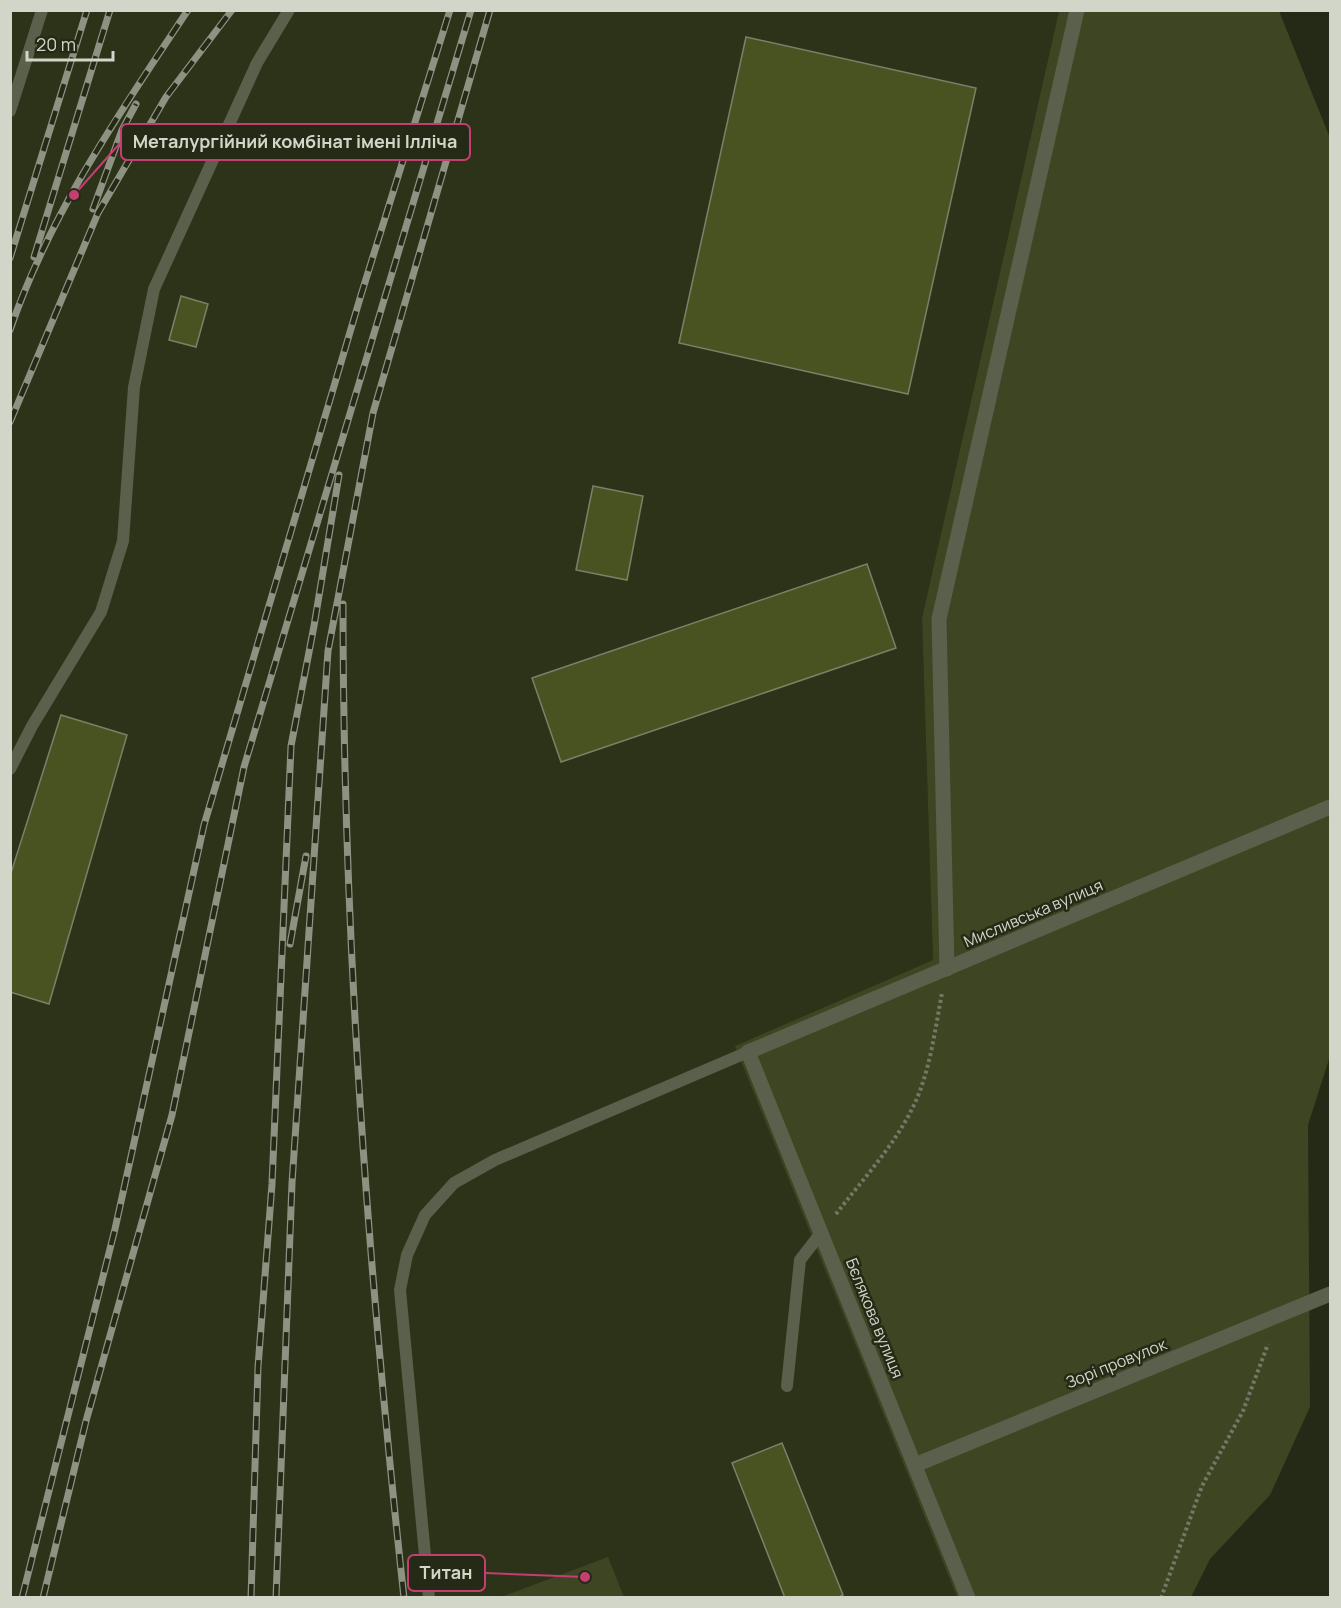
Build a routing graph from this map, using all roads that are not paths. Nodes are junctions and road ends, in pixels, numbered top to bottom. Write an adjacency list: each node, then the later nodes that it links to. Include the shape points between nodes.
1 (42, 10): 4 (lane)
2 (289, 10): 5 (lane, via 258,63 154,289 134,387 123,541 101,612)
3 (1077, 10): 7 (street, via 939,619)
4 (10, 111)
5 (10, 769)
6 (1330, 807): 7 (street, Мисливська вулиця)
7 (947, 969): 8 (street, Мисливська вулиця)
8 (748, 1052): 9 (street, Бєлякова вулиця); 13 (lane, via 495,1160 454,1183 425,1215 407,1255 400,1290)
9 (821, 1233): 11 (lane, via 800,1260); 12 (street, Бєлякова вулиця)
10 (1330, 1294): 12 (street, Зорі провулок)
11 (787, 1386)
12 (915, 1465): 14 (street, Бєлякова вулиця)
13 (429, 1598)
14 (968, 1598)

